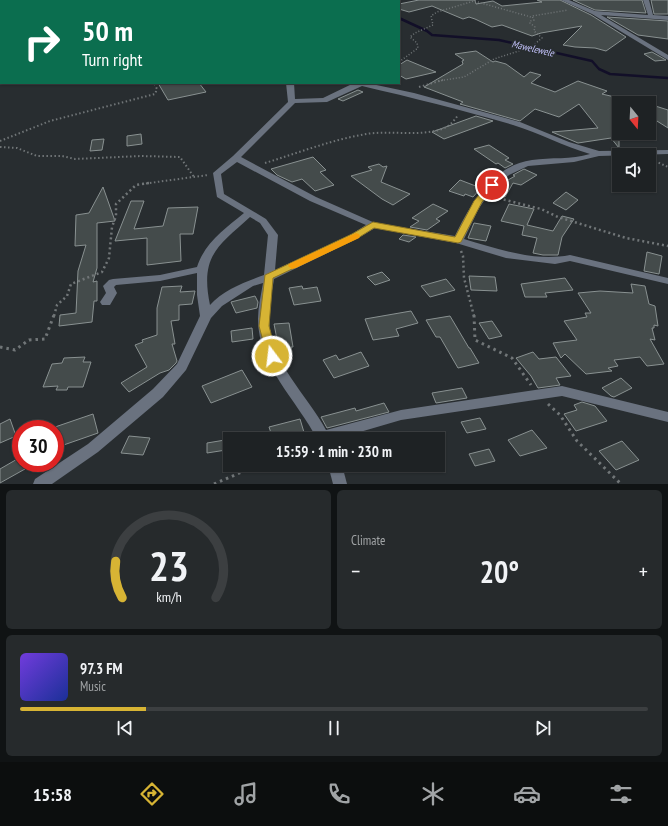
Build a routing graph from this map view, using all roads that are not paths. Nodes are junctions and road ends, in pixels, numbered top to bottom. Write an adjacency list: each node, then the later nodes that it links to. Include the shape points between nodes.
1 (564, 0): 3 (street)
2 (646, 0): 4 (street)
3 (594, 13): 4 (street); 6 (street)
4 (651, 17): 5 (street)
5 (668, 18)
6 (668, 58)
7 (290, 84): 10 (street)
8 (357, 84): 10 (street, via 324,100)
9 (363, 84): 12 (street, via 517,124)
10 (292, 101): 13 (street)
11 (668, 152): 12 (street)
12 (598, 154): 16 (street, via 575,161 532,162 506,173 484,194 468,218)
13 (236, 158): 14 (street, via 217,173 220,195); 15 (street, via 313,199)
14 (250, 213): 17 (street, via 210,248); 18 (street, via 263,221 273,235)
15 (373, 225): 16 (street); 18 (street)
16 (458, 240): 19 (street, via 506,255 555,261 570,258)
17 (202, 269): 20 (street, via 160,278 113,282 108,286 112,293); 21 (street, via 202,295)
18 (269, 277): 21 (street, via 249,284 218,303); 23 (street, via 264,326 272,356 288,386)
19 (668, 281)
20 (106, 302)
21 (206, 316): 26 (street, via 182,368 158,393 93,448)
22 (668, 417): 24 (street, via 562,392 401,415)
23 (320, 432)
24 (343, 432)
25 (337, 472): 27 (street)
26 (40, 484)
27 (340, 484)

